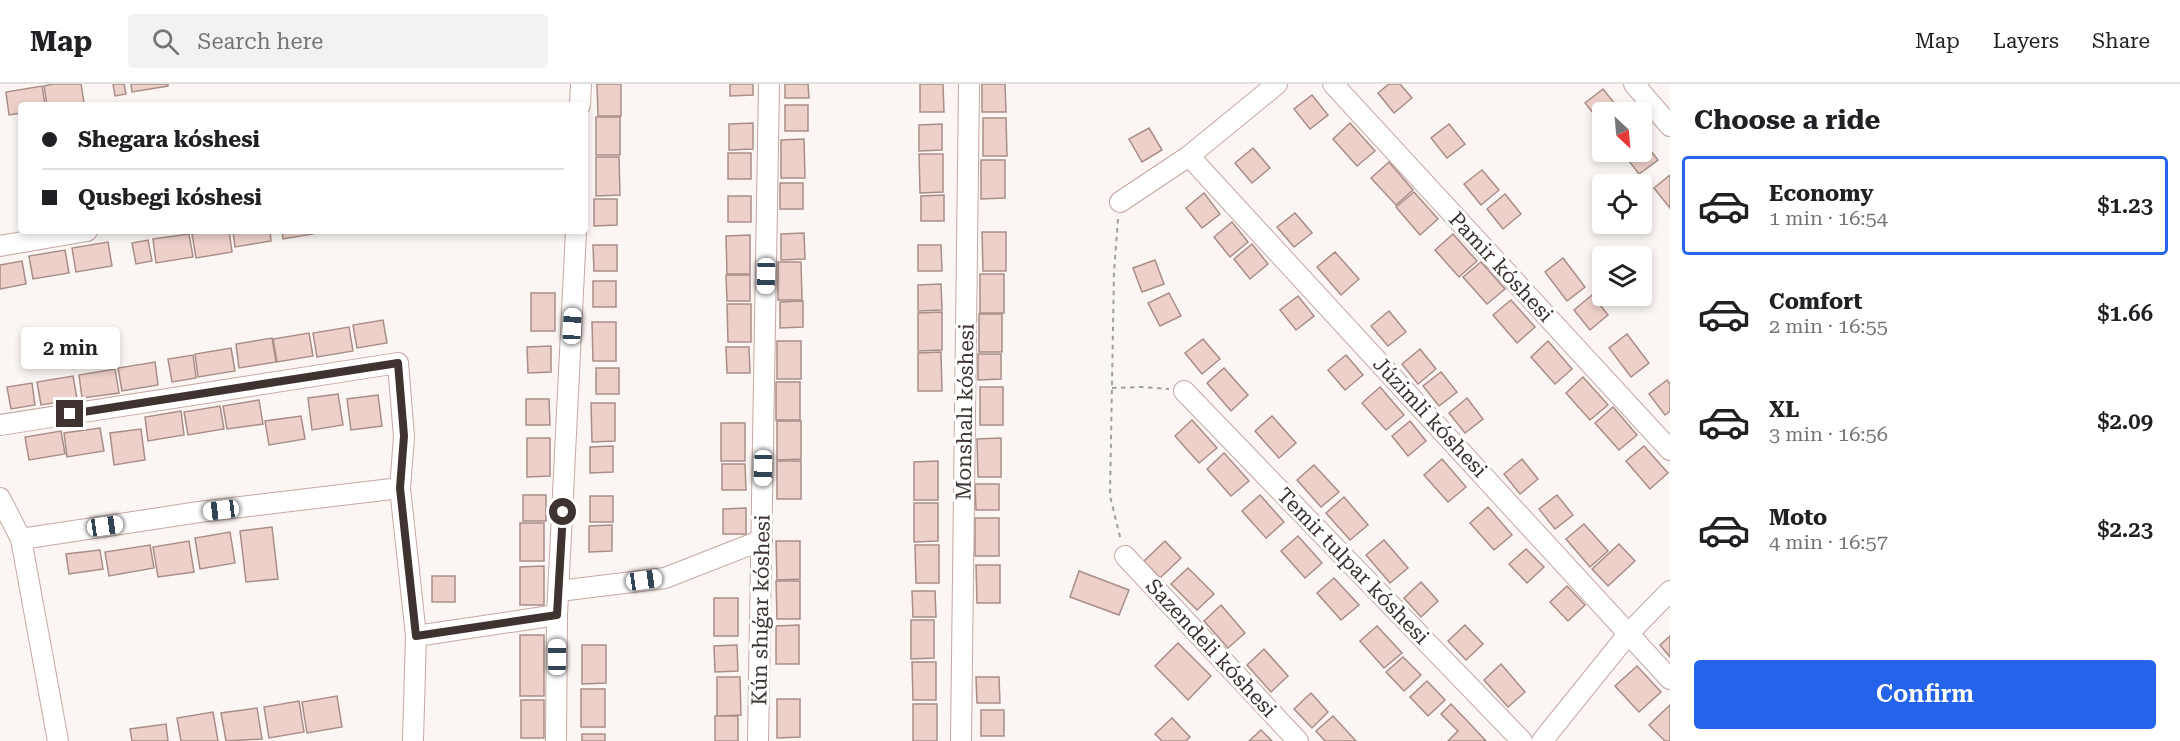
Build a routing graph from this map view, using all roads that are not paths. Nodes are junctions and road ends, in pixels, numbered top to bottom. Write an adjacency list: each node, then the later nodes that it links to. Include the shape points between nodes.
1 (581, 84): 7 (street)
2 (769, 84): 20 (street, Kún shıǵar kóshesi)
3 (969, 84): 32 (street, Monshalı kóshesi)
4 (1277, 84): 9 (street)
5 (1333, 84): 16 (street, Pamir kóshesi)
6 (1634, 84): 8 (street)
7 (580, 102)
8 (1670, 126)
9 (1189, 156): 10 (street); 25 (street, Júzimli kóshesi)
10 (1120, 202)
11 (70, 234): 13 (street)
12 (576, 234): 22 (street)
13 (0, 246)
14 (1184, 391): 34 (street, Temir tulpar kóshesi)
15 (0, 425): 17 (street, via 398,363 404,436)
16 (1670, 450)
17 (400, 488): 19 (street); 26 (street)
18 (0, 498): 19 (street)
19 (21, 539): 28 (street)
20 (762, 540): 22 (street, via 665,578); 31 (street, Kún shıǵar kóshesi)
21 (1125, 556): 33 (street, Sazendeli kóshesi)
22 (559, 591): 24 (street)
23 (1670, 591): 25 (street)
24 (557, 615): 26 (street); 30 (street)
25 (1629, 633): 27 (street, Júzimli kóshesi); 35 (street)
26 (416, 636): 29 (street)
27 (1670, 679)
28 (58, 741)
29 (413, 741)
30 (556, 741)
31 (759, 741)
32 (961, 741)
33 (1298, 741)
34 (1522, 741)
35 (1542, 741)

